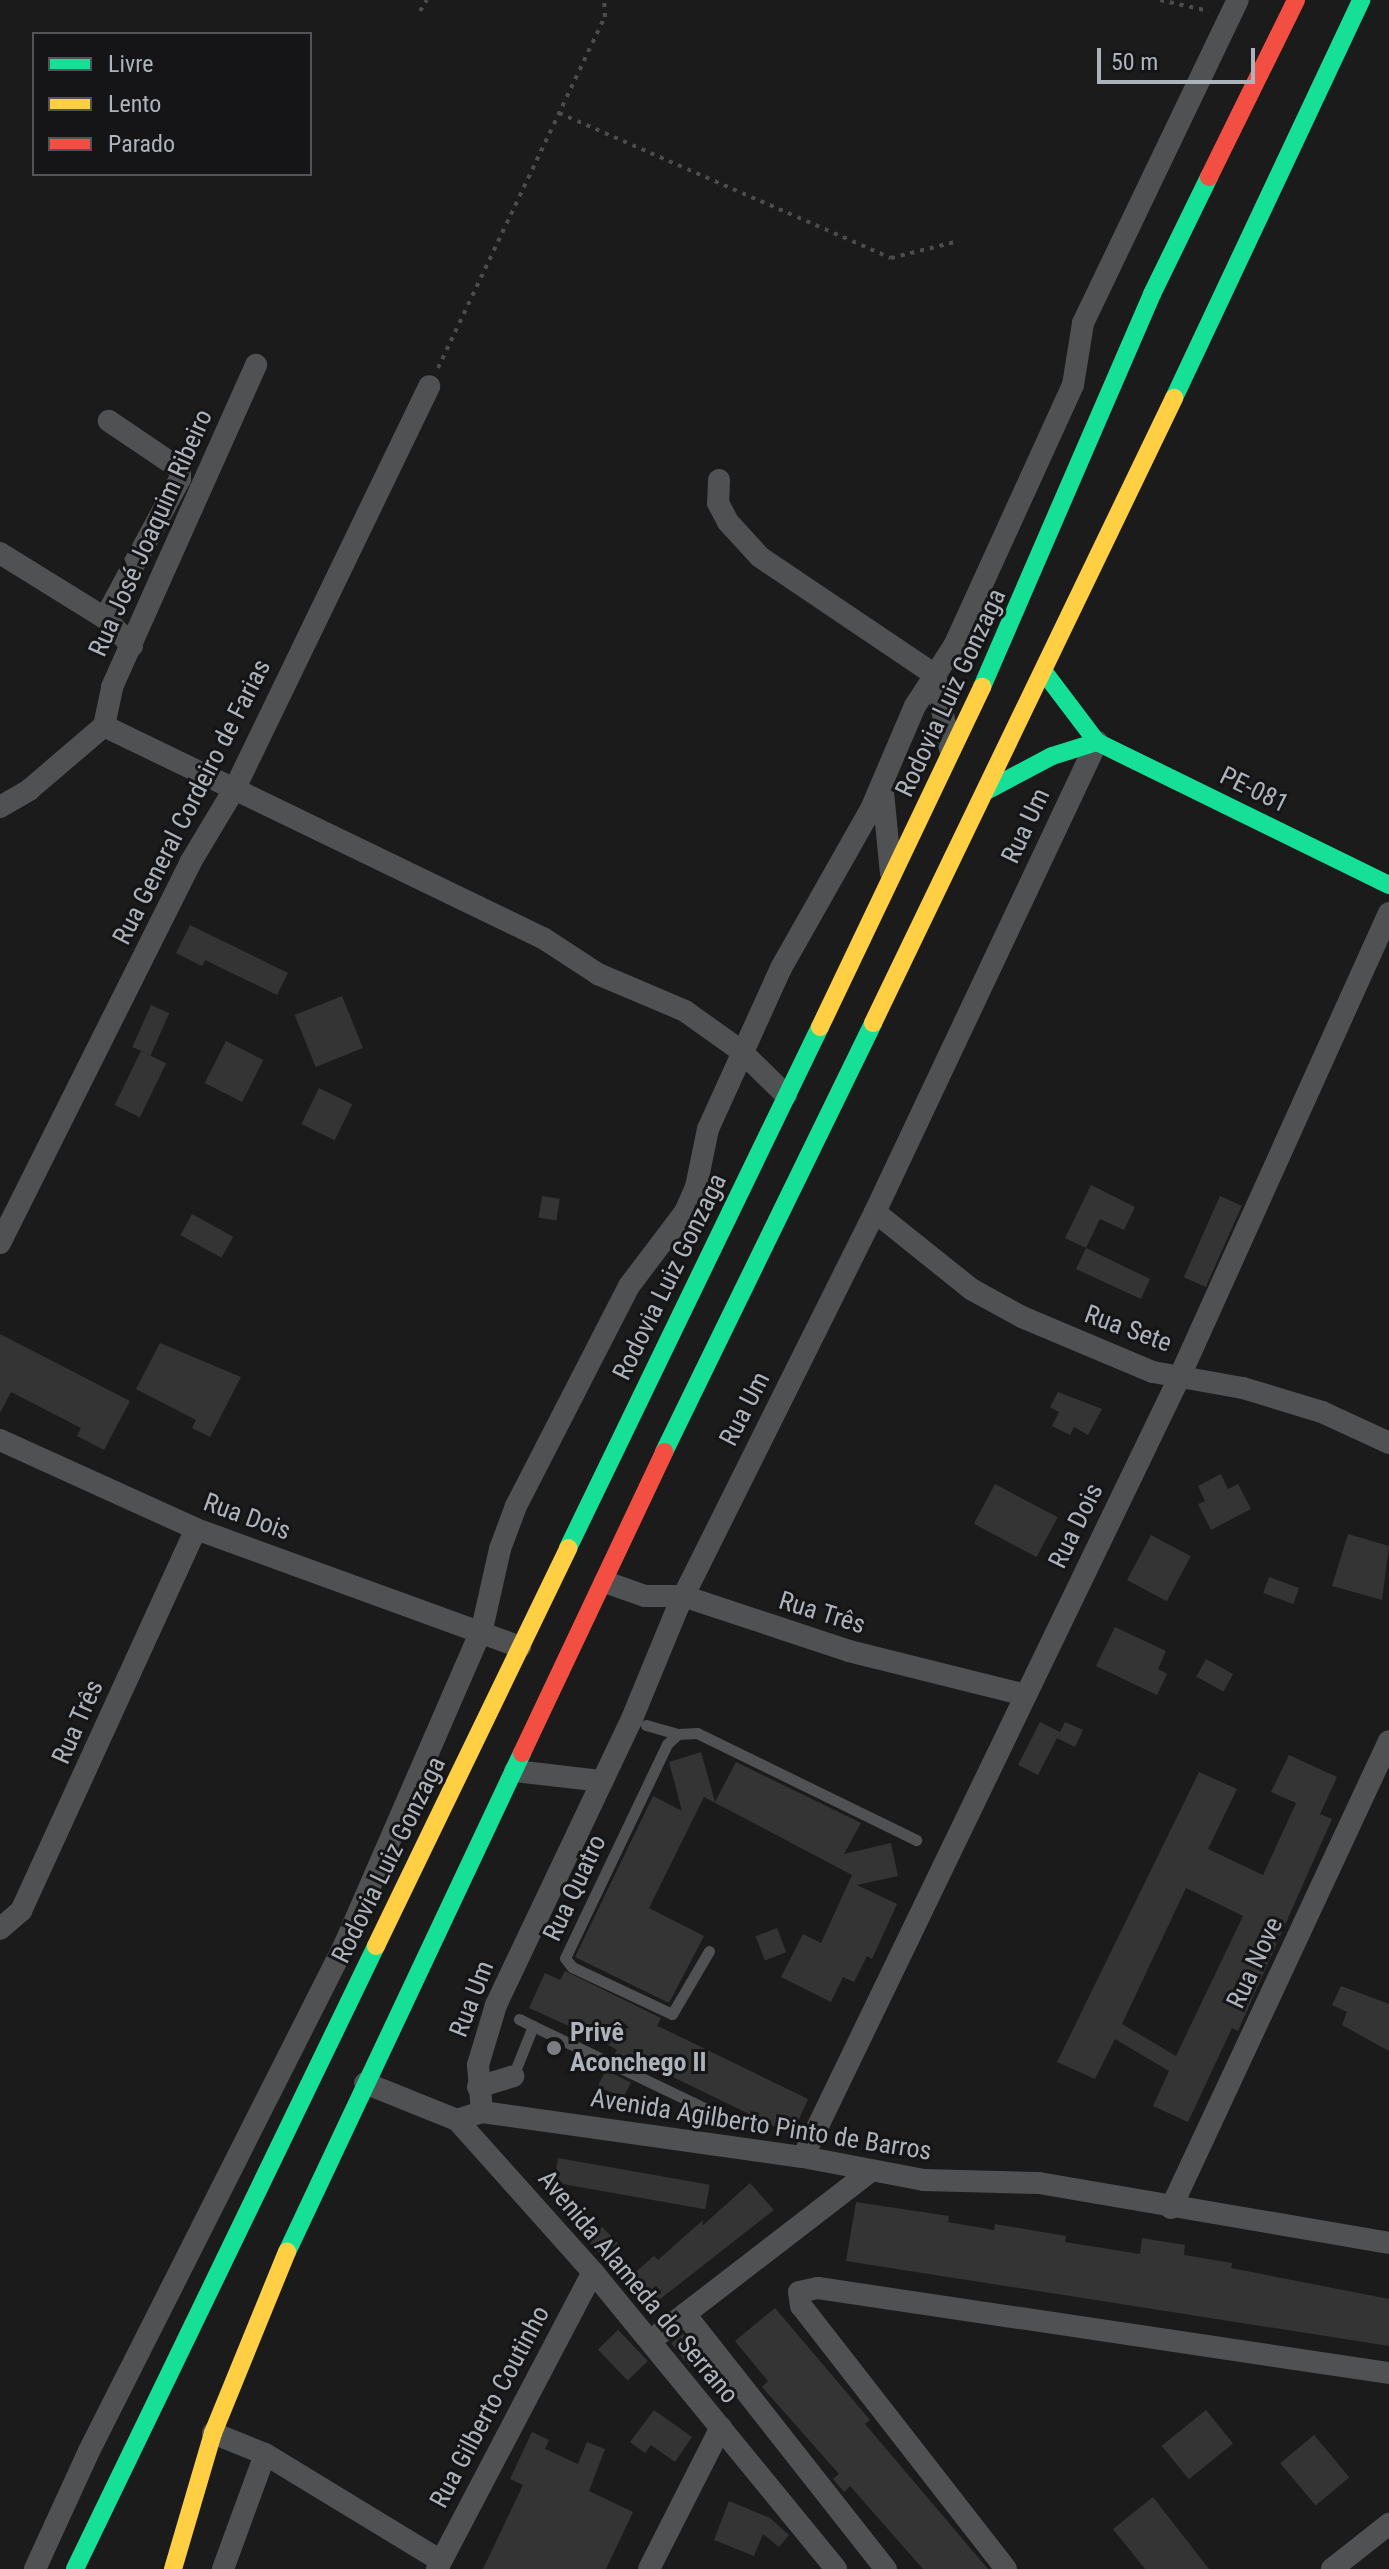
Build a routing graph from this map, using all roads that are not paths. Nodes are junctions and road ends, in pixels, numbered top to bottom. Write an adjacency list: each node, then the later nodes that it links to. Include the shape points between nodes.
1 (1237, 0): 12 (street, via 1083,323 1073,385 954,646)
2 (1296, 0): 15 (main road, Rodovia Luiz Gonzaga, via 1152,294)
3 (1361, 0): 11 (main road)
4 (256, 365): 10 (street, Rua José Joaquim Ribeiro)
5 (429, 386): 17 (street, Rua General Cordeiro de Farias)
6 (109, 421): 9 (street, via 180,469 180,479)
7 (719, 480): 12 (street, via 718,503 728,522 760,557)
8 (0, 553): 9 (street)
9 (105, 618): 10 (street)
10 (132, 646): 13 (street, Rua José Joaquim Ribeiro, via 108,697)
11 (1044, 672): 14 (main road); 18 (main road)
12 (935, 675): 15 (street); 16 (street)
13 (104, 726): 17 (street); 19 (street, via 29,790)
14 (1097, 742): 18 (main road, via 1052,756); 21 (main road, PE-081 / PE-081); 25 (street, Rua Um)
15 (951, 756): 20 (main road, Rodovia Luiz Gonzaga)
16 (884, 781): 20 (street, via 883,825); 23 (street)
17 (236, 786): 23 (street, via 543,938 598,974 685,1011); 26 (street, Rua General Cordeiro de Farias, via 190,863)
18 (988, 790): 31 (main road, via 687,1403)
19 (0, 807)
20 (892, 878): 24 (main road, Rodovia Luiz Gonzaga)
21 (1389, 885)
22 (1389, 913): 27 (street, Rua Dois)
23 (741, 1051): 24 (street); 33 (street, via 708,1129 685,1212 629,1286 516,1506)
24 (786, 1095): 34 (main road, Rodovia Luiz Gonzaga)
25 (875, 1212): 27 (street, Rua Sete, via 971,1289 1022,1317 1101,1353); 32 (street, Rua Um)
26 (0, 1243)
27 (1180, 1376): 29 (street, Rua Sete, via 1322,1412); 35 (street, Rua Dois)
28 (0, 1440): 30 (street, Rua Dois)
29 (1389, 1443)
30 (196, 1529): 33 (street, Rua Dois); 42 (street, Rua Três, via 26,1901 12,1923)
31 (605, 1582): 32 (street, Rua Três, via 645,1596); 39 (main road)
32 (683, 1596): 35 (street, Rua Três, via 849,1651); 36 (street, Rua Um)
33 (482, 1629): 34 (street, Rua Dois); 65 (street, via 344,1946 89,2451)
34 (520, 1647): 66 (main road, Rodovia Luiz Gonzaga)
35 (1026, 1695): 52 (street, Rua Dois)
36 (638, 1723): 37 (lane); 40 (street, Rua Um)
37 (678, 1734): 41 (lane, via 697,1733); 43 (lane, Rua Quatro, via 667,1744 565,1958 572,1967 665,2015 682,2005)
38 (1389, 1741): 54 (street, Rua Nove)
39 (515, 1771): 40 (street); 47 (main road)
40 (602, 1781): 48 (street, Rua Um, via 496,2005 482,2043)
41 (916, 1840)
42 (0, 1929)
43 (709, 1951)
44 (519, 2019): 45 (lane)
45 (533, 2026): 46 (lane); 51 (lane)
46 (513, 2076): 48 (street)
47 (365, 2083): 50 (street, Avenida Alameda do Serrano); 61 (main road, via 275,2278)
48 (478, 2087): 49 (street, Rua Um)
49 (482, 2112): 50 (street, Avenida Agilberto Pinto de Barros); 52 (street, Avenida Agilberto Pinto de Barros)
50 (457, 2120): 56 (street, Avenida Alameda do Serrano)
51 (731, 2121)
52 (803, 2157): 53 (street, Avenida Agilberto Pinto de Barros)
53 (871, 2171): 54 (street, Avenida Agilberto Pinto de Barros, via 924,2180 1039,2183); 57 (street)
54 (1171, 2208): 55 (street, Avenida Agilberto Pinto de Barros)
55 (1389, 2243)
56 (593, 2272): 58 (street, Avenida Alameda do Serrano); 64 (street, Rua Gilberto Coutinho)
57 (685, 2314): 58 (street); 71 (street, Avenida Alameda do Serrano)
58 (650, 2341): 60 (street, Avenida Alameda do Serrano)
59 (1389, 2373): 72 (street, via 818,2288 799,2292 801,2306)
60 (721, 2427): 69 (street); 70 (street, Avenida Alameda do Serrano)
61 (213, 2433): 62 (street); 67 (main road)
62 (265, 2454): 64 (street); 68 (street)
63 (1389, 2524): 73 (street)
64 (439, 2565)
65 (35, 2569)
66 (75, 2569)
67 (173, 2569)
68 (223, 2569)
69 (649, 2569)
70 (836, 2569)
71 (886, 2569)
72 (1006, 2569)
73 (1332, 2569)

